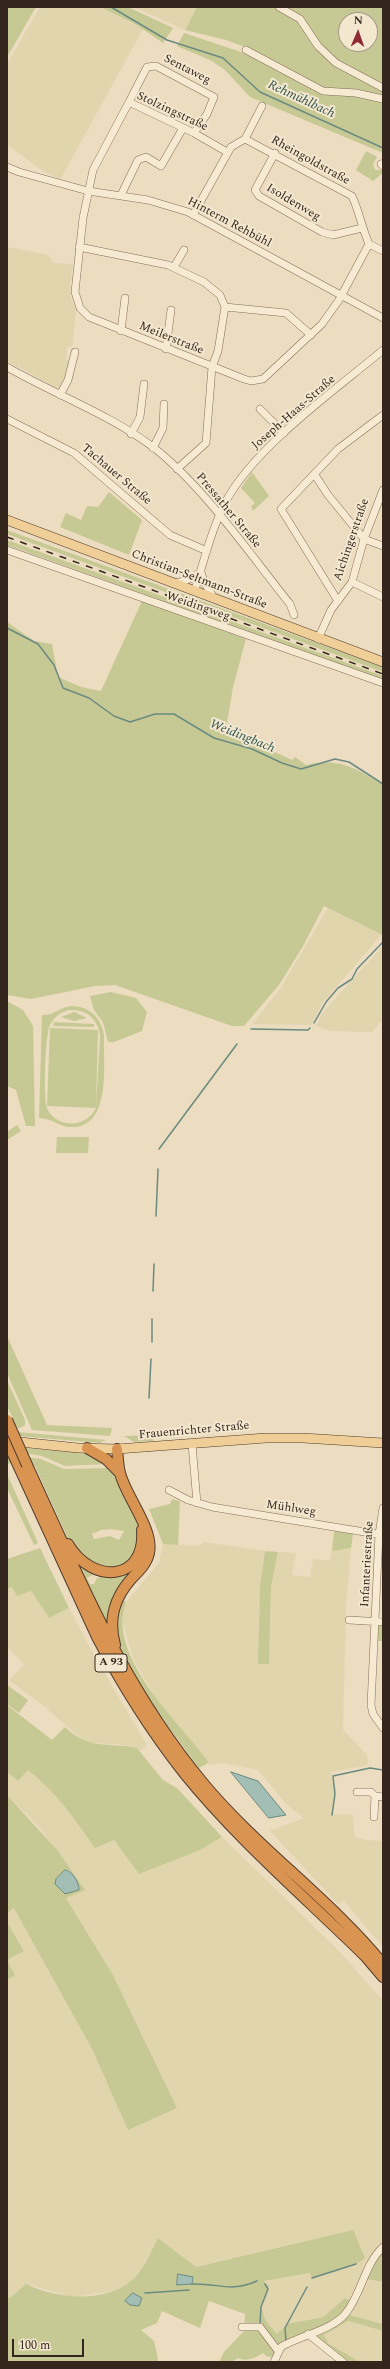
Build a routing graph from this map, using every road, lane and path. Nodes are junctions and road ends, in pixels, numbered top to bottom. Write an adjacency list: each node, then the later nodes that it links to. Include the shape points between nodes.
1 (279, 7): 3 (street, via 300,19 313,40 336,63)
2 (246, 50): 4 (street, via 323,92 356,93)
3 (383, 88)
4 (383, 99)
5 (129, 102): 7 (street, Stolzingstraße); 8 (street, Sentaweg, via 148,67 156,66 214,97 207,114); 13 (street, Stolzingstraße, via 93,170)
6 (262, 106): 9 (street)
7 (183, 128): 8 (street, Stolzingstraße); 14 (street, via 161,166 146,157 138,160)
8 (194, 133): 10 (street, Stolzingstraße)
9 (245, 139): 10 (street, via 234,143); 11 (street, Rheingoldstraße)
10 (227, 152): 15 (street)
11 (274, 153): 16 (street, Rheingoldstraße, via 352,196); 16 (street, Isoldenweg, via 255,190 259,196 322,232 333,235)
12 (7, 167): 13 (street, Hinterm Rehbühl)
13 (88, 191): 14 (street, Hinterm Rehbühl); 18 (street, Meilerstraße)
14 (121, 195): 15 (street, Hinterm Rehbühl, via 167,205)
15 (193, 215): 22 (street, Hinterm Rehbühl)
16 (362, 228): 17 (street, Rheingoldstraße)
17 (369, 244): 20 (street); 22 (street)
18 (79, 247): 21 (street, via 157,261); 27 (street, Meilerstraße, via 75,292 80,308 89,317)
19 (184, 250): 21 (street)
20 (383, 251)
21 (174, 267): 24 (street, via 204,282 220,295)
22 (341, 296): 26 (street, Hinterm Rehbühl); 28 (street, Meilerstraße, via 322,324)
23 (125, 298): 27 (street)
24 (225, 307): 28 (street, via 286,313); 33 (street, via 218,351)
25 (171, 310): 29 (street)
26 (383, 318)
27 (121, 331): 29 (street, Meilerstraße)
28 (311, 335): 33 (street, Meilerstraße, via 263,379 251,381)
29 (166, 349): 33 (street, Meilerstraße)
30 (383, 350): 40 (street, Joseph-Haas-Straße)
31 (75, 352): 35 (street, via 68,380)
32 (7, 367): 35 (street, Pressather Straße)
33 (212, 367): 43 (street, via 206,443)
34 (144, 384): 41 (street, via 140,417)
35 (60, 395): 41 (street, Pressather Straße)
36 (164, 404): 42 (street, via 163,428)
37 (260, 409): 40 (street)
38 (383, 415): 44 (street, via 338,449)
39 (7, 419): 51 (street, Tachauer Straße, via 74,453 170,535)
40 (284, 433): 46 (street, Joseph-Haas-Straße, via 239,480)
41 (131, 434): 42 (street, Pressather Straße)
42 (153, 448): 43 (street, Pressather Straße)
43 (177, 469): 46 (street, Pressather Straße)
44 (315, 475): 48 (street); 58 (street, via 281,509)
45 (382, 492): 48 (street, Aichingerstraße)
46 (219, 516): 51 (street, Joseph-Haas-Straße); 59 (street, Pressather Straße, via 290,604)
47 (7, 520): 54 (main road, Christian-Seltmann-Straße)
48 (364, 539): 49 (street); 53 (street, Aichingerstraße)
49 (383, 546)
50 (7, 550): 62 (street, Weidingweg)
51 (208, 551): 52 (street, Joseph-Haas-Straße)
52 (201, 572): 54 (street); 55 (street, Joseph-Haas-Straße); 57 (street)
53 (352, 582): 56 (street); 58 (street, Aichingerstraße)
54 (176, 583): 55 (main road, Christian-Seltmann-Straße)
55 (194, 590): 57 (main road, Christian-Seltmann-Straße)
56 (383, 597)
57 (214, 598): 60 (main road, Christian-Seltmann-Straße)
58 (338, 601): 60 (street, Aichingerstraße, via 331,610)
59 (294, 615)
60 (318, 639): 61 (main road, Christian-Seltmann-Straße)
61 (383, 662)
62 (383, 682)
63 (7, 1420): 69 (highway, A 93, bridge)
64 (7, 1440): 67 (main road, Frauenrichter Straße); 69 (highway, A 93)
65 (383, 1443): 66 (main road, Frauenrichter Straße, via 285,1437)
66 (192, 1444): 68 (main road, Frauenrichter Straße); 72 (street)
67 (87, 1448): 68 (main road, Frauenrichter Straße); 70 (highway, via 106,1459)
68 (117, 1449): 70 (highway)
69 (22, 1464): 74 (highway, A 93); 86 (highway, A 93, via 97,1637 153,1732 208,1800)
70 (120, 1473): 75 (highway)
71 (170, 1490): 72 (street, Mühlweg)
72 (197, 1503): 76 (street, Mühlweg)
73 (383, 1508): 76 (street, Infanteriestraße)
74 (48, 1510): 75 (highway, via 75,1555 92,1569 106,1573 121,1570 134,1561 142,1547); 79 (highway, A 93)
75 (142, 1522): 79 (highway, via 148,1535 149,1552 141,1568 122,1591 114,1605 112,1616 111,1633)
76 (381, 1534): 78 (street, Infanteriestraße)
77 (349, 1620): 78 (street)
78 (380, 1622): 80 (street, Infanteriestraße, via 371,1704 373,1714)
79 (119, 1662): 85 (highway, A 93, via 160,1727 204,1784)
80 (383, 1728)
81 (357, 1792): 82 (street, via 371,1792)
82 (375, 1796): 83 (street); 84 (street)
83 (383, 1797)
84 (374, 1817)
85 (383, 1964)
86 (383, 1977)
87 (383, 2247): 89 (street, via 370,2264 346,2314)
88 (242, 2327): 90 (street, via 260,2327)
89 (308, 2334): 90 (street, via 287,2343); 92 (street)
90 (278, 2351): 91 (street)
91 (274, 2362)
92 (343, 2362)

